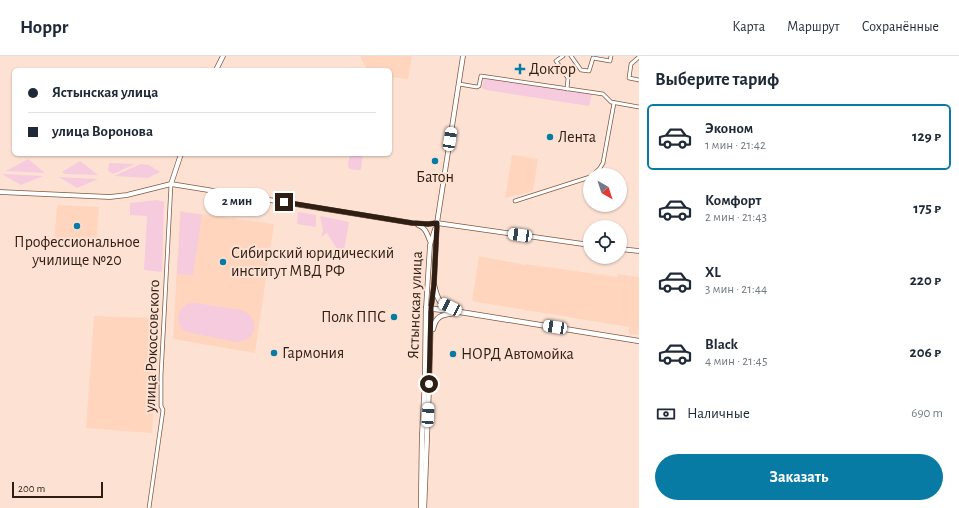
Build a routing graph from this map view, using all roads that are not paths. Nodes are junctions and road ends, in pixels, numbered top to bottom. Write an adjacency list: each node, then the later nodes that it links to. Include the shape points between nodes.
1 (223, 56): 7 (main road)
2 (463, 56): 9 (main road, Ястынская улица)
3 (563, 56): 10 (street, via 556,61 568,78)
4 (572, 56): 5 (street, via 581,70 589,71 593,58 610,60)
5 (611, 56)
6 (639, 57): 8 (street, via 631,64 629,78)
7 (217, 68)
8 (639, 80)
9 (459, 84): 10 (street, via 477,87 481,76); 20 (main road, Ястынская улица)
10 (567, 88): 11 (street, via 603,94)
11 (614, 103): 12 (street); 14 (street)
12 (639, 107)
13 (180, 156): 16 (main road)
14 (600, 168)
15 (583, 179): 18 (street)
16 (171, 184): 17 (main road, via 110,197); 19 (main road); 30 (street, улица Рокоссовского, via 161,376 160,406 163,410)
17 (0, 192)
18 (515, 200)
19 (412, 223): 20 (main road); 21 (main road, via 426,230)
20 (437, 223): 21 (main road, Ястынская улица); 22 (main road); 25 (main road, Ястынская улица)
21 (430, 242): 26 (main road, Ястынская улица)
22 (583, 244)
23 (627, 250): 24 (main road)
24 (639, 251)
25 (434, 285): 26 (main road, Ястынская улица); 27 (main road, via 440,302)
26 (429, 308): 27 (main road); 29 (main road, Ястынская улица); 31 (main road, Ястынская улица)
27 (460, 312): 28 (main road); 29 (main road, via 438,317)
28 (639, 341)
29 (431, 342): 32 (main road, Ястынская улица)
30 (149, 508)
31 (421, 508)
32 (424, 508)

